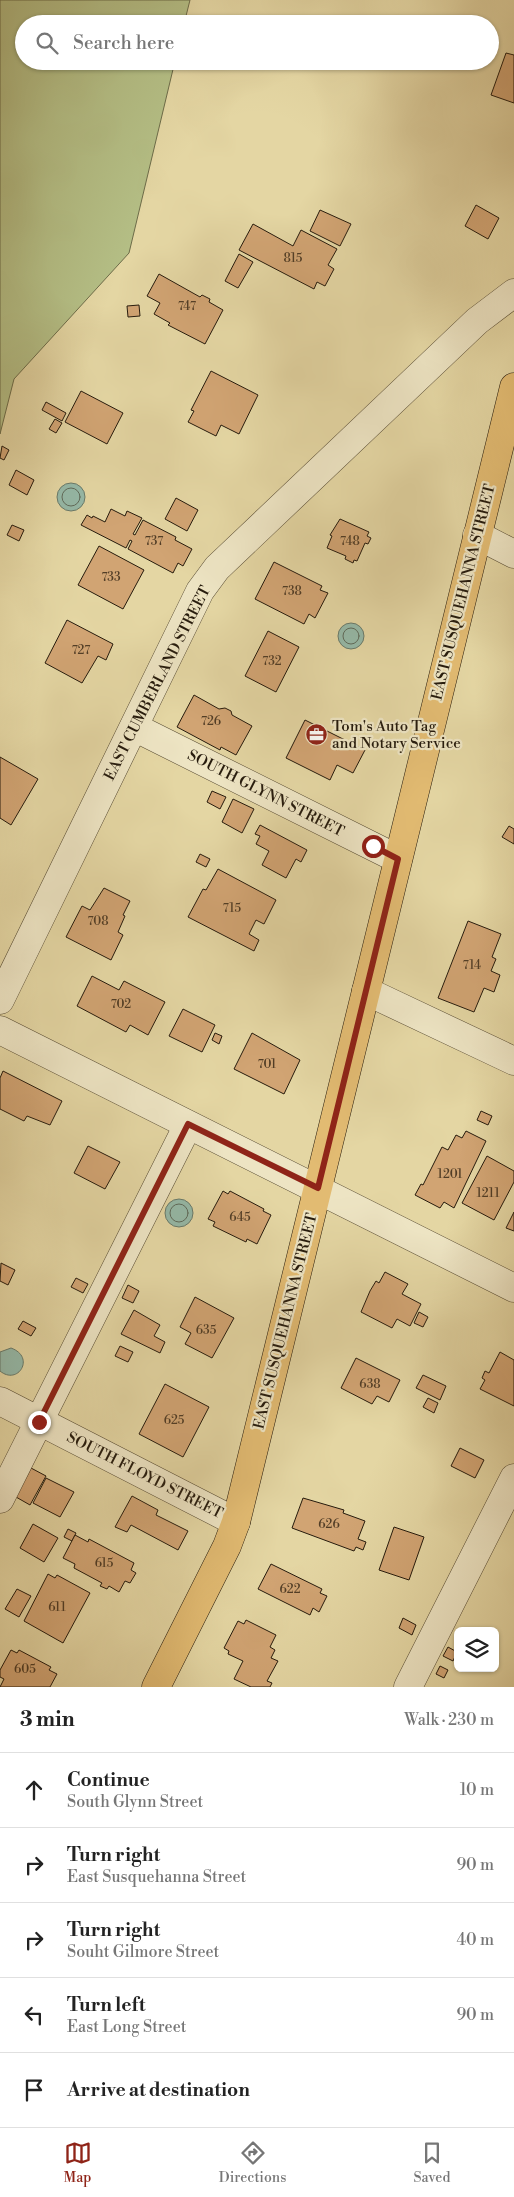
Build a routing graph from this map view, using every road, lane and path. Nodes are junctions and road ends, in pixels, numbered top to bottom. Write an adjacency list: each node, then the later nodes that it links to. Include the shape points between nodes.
1 (514, 293): 5 (street, EAST CUMBERLAND STREET, via 477,320 217,568 200,591)
2 (514, 388): 3 (main road, EAST SUSQUEHANNA STREET)
3 (477, 535): 4 (street); 6 (main road, EAST SUSQUEHANNA STREET)
4 (514, 554)
5 (134, 727): 6 (street, SOUTH GLYNN STREET); 8 (street, EAST CUMBERLAND STREET)
6 (398, 859): 7 (main road, EAST SUSQUEHANNA STREET)
7 (366, 991): 10 (street); 12 (main road, EAST SUSQUEHANNA STREET)
8 (0, 1000)
9 (0, 1030): 11 (street)
10 (514, 1061)
11 (188, 1124): 12 (street); 15 (street)
12 (318, 1188): 13 (street); 18 (main road, EAST SUSQUEHANNA STREET)
13 (514, 1288)
14 (0, 1402): 15 (street, SOUTH FLOYD STREET)
15 (39, 1422): 17 (street); 18 (street, SOUTH FLOYD STREET)
16 (514, 1478): 20 (street)
17 (0, 1499)
18 (236, 1522): 19 (main road, EAST SUSQUEHANNA STREET)
19 (156, 1687)
20 (408, 1687)

